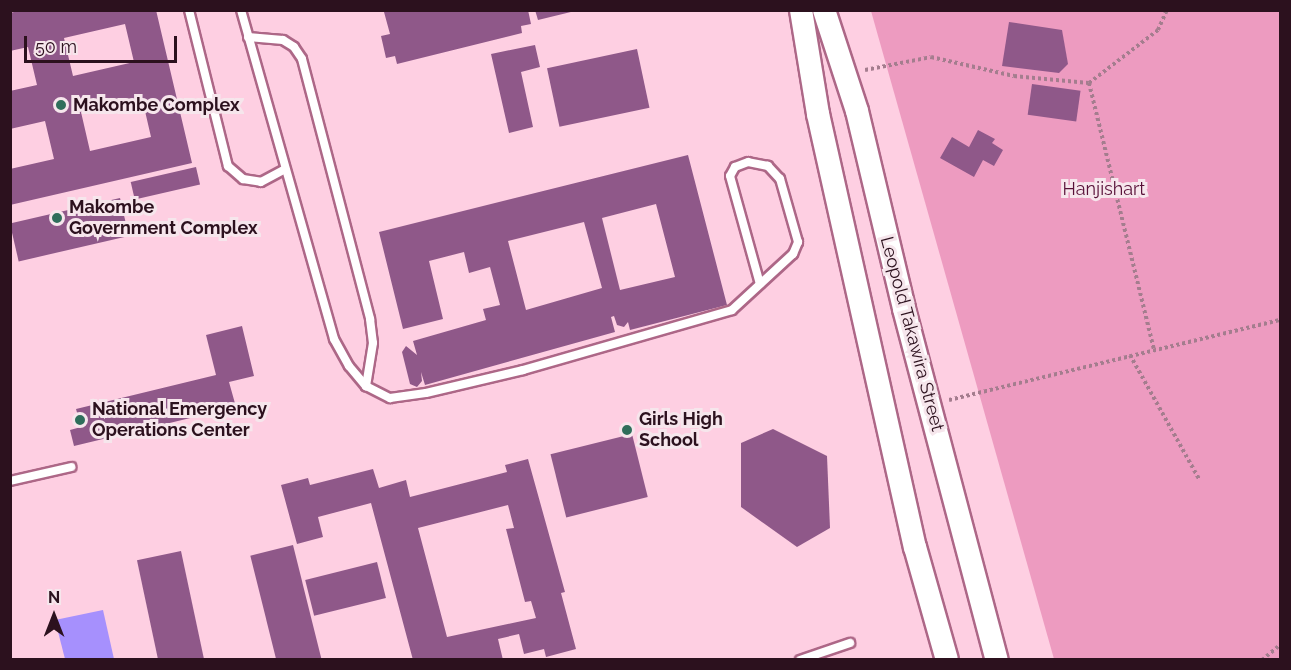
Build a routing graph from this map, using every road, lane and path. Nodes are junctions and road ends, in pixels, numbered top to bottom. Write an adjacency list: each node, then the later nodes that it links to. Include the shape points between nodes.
1 (189, 10): 9 (lane, via 228,166 243,179 261,182)
2 (241, 10): 6 (lane)
3 (801, 10): 22 (main road, via 818,114 915,547)
4 (824, 10): 7 (main road, Leopold Takawira Street)
5 (1167, 10): 8 (path, via 1158,30)
6 (248, 37): 9 (lane); 14 (lane, via 283,40 294,46 302,59 370,318 373,343)
7 (843, 75): 8 (path, via 931,57 1014,76); 15 (main road, Leopold Takawira Street, via 857,111)
8 (1089, 83): 12 (path)
9 (285, 169): 14 (lane, via 334,339)
10 (760, 284): 10 (lane, via 793,254 798,242 780,179 768,166 748,162 735,167 730,176); 14 (lane, via 732,310 523,370 390,398)
11 (1281, 320): 12 (path)
12 (1154, 350): 13 (path)
13 (1130, 356): 15 (path); 17 (path)
14 (366, 386)
15 (930, 404): 23 (main road, Leopold Takawira Street)
16 (71, 467): 18 (lane)
17 (1199, 479)
18 (10, 481)
19 (850, 643): 21 (lane)
20 (1281, 645): 24 (path)
21 (800, 660)
22 (947, 660)
23 (997, 660)
24 (1262, 660)

